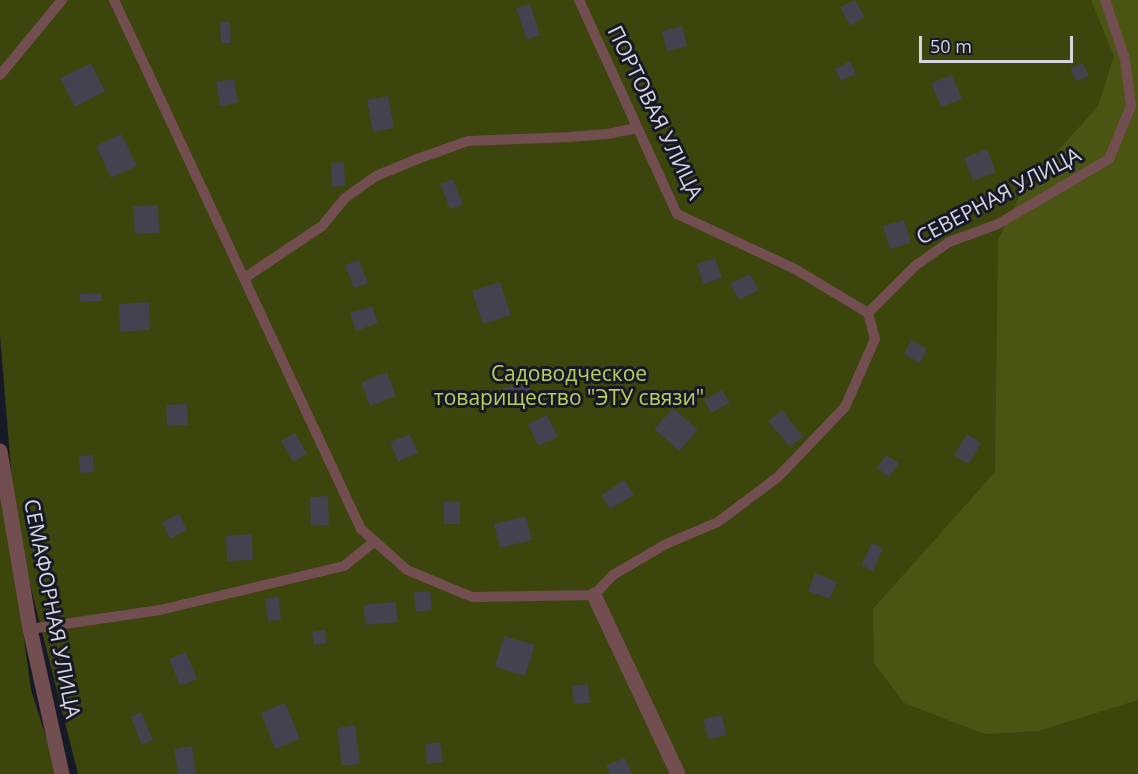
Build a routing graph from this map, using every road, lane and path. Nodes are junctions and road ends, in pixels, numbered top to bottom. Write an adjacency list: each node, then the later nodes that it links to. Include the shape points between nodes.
1 (62, 0): 5 (lane)
2 (114, 0): 7 (lane)
3 (579, 0): 6 (lane, ПОРТОВАЯ УЛИЦА)
4 (1105, 0): 8 (lane, СЕВЕРНАЯ УЛИЦА, via 1125,59 1131,106 1109,159 998,225 949,242 915,266)
5 (0, 75)
6 (637, 128): 7 (lane, via 570,137 468,141 420,159 376,176 345,198 322,226); 8 (lane, ПОРТОВАЯ УЛИЦА, via 677,214 795,269)
7 (246, 277): 10 (lane, via 361,529)
8 (868, 313): 11 (lane, via 874,339 845,407 778,477 718,522 666,544 613,575)
9 (0, 451): 12 (street, СЕМАФОРНАЯ УЛИЦА)
10 (375, 541): 11 (lane, via 407,570 472,597); 12 (lane, via 344,566 160,610)
11 (594, 595): 14 (street)
12 (30, 629): 13 (street, СЕМАФОРНАЯ УЛИЦА)
13 (62, 774)
14 (678, 774)

